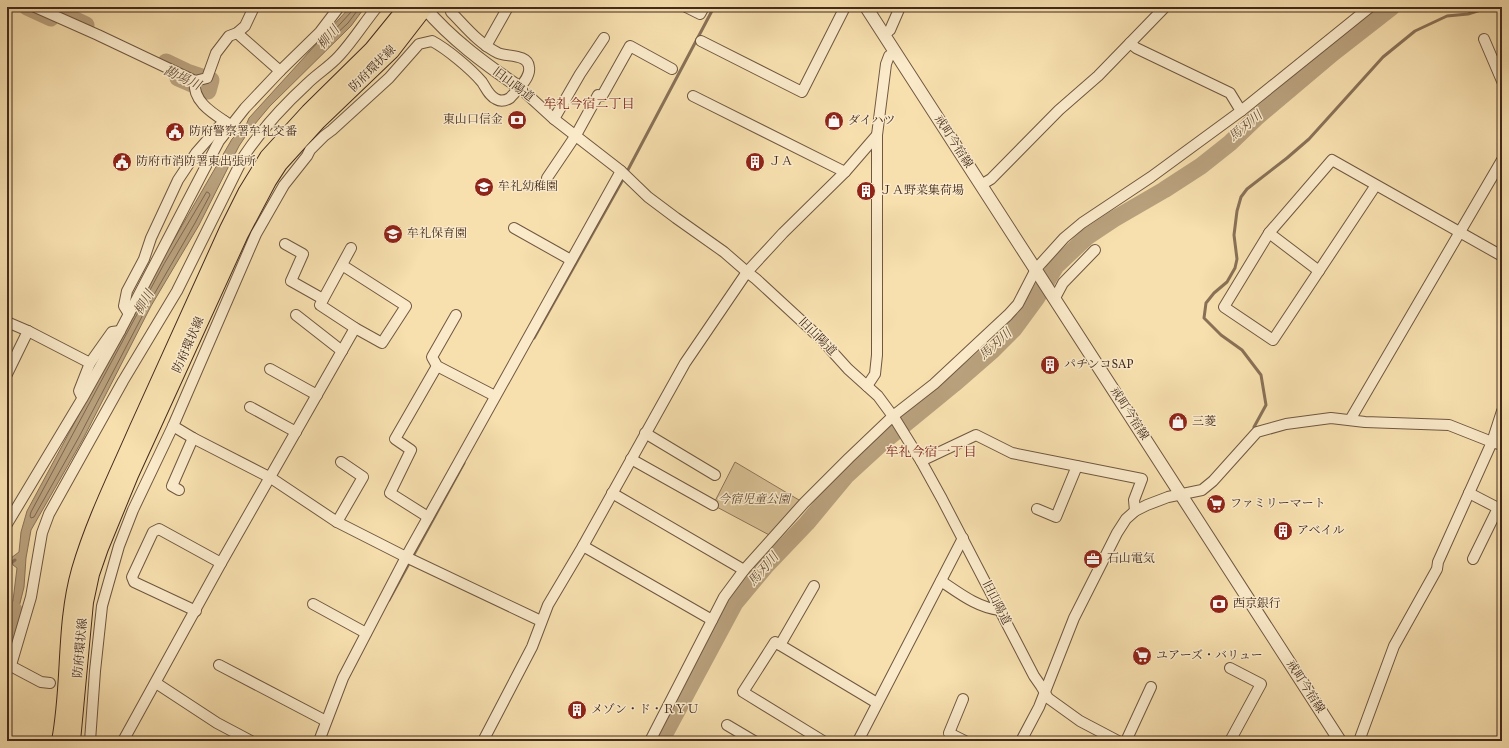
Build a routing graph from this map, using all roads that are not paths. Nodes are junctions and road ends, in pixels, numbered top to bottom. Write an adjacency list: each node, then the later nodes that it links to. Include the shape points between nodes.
1 (35, 7): 26 (street)
2 (254, 7): 16 (street, via 245,26)
3 (339, 7): 25 (street, via 320,32)
4 (377, 7): 112 (street, via 340,55 273,117 244,156 177,291 50,514 42,533 31,597)
5 (408, 7): 124 (main road, 防府環状線, via 372,50 268,157 228,229 88,544 73,600)
6 (425, 7): 28 (street, 旧山陽道, via 434,19 472,53); 125 (main road, 防府環状線, via 387,56 318,121 287,155 268,181 240,234 130,475 100,548 85,602)
7 (452, 7): 22 (street, via 451,12)
8 (508, 7): 22 (street)
9 (686, 7): 10 (street, via 700,14)
10 (704, 7)
11 (845, 7): 20 (street, via 802,92)
12 (866, 7): 17 (street, 戒町今宿線)
13 (900, 7): 17 (street, via 890,30)
14 (1165, 7): 21 (street)
15 (1370, 7): 30 (street)
16 (237, 33): 25 (street); 26 (street, via 229,36 216,53 207,78)
17 (884, 35): 23 (street, 戒町今宿線)
18 (604, 38): 31 (street)
19 (1484, 38): 27 (street)
20 (701, 41)
21 (1130, 43): 30 (street, via 1230,93); 39 (street, via 991,179)
22 (486, 46): 28 (street, via 498,53 528,62 528,75)
23 (895, 52): 34 (street, via 889,56 886,64); 39 (street, 戒町今宿線)
24 (672, 69): 33 (street, via 630,46)
25 (280, 71): 32 (street)
26 (195, 81): 32 (street, via 194,88 200,101)
27 (1502, 81)
28 (519, 87): 31 (street, 旧山陽道); 75 (street, via 510,98 496,100 481,82 443,47 432,41 419,44 389,78 324,136 284,185 256,234)
29 (693, 96): 37 (street)
30 (1241, 111): 52 (street, via 1151,177 1082,223 1064,238)
31 (554, 119): 33 (street, 旧山陽道)
32 (227, 123): 55 (street); 55 (street, via 196,153 178,180 144,259 127,291 124,306)
33 (576, 135): 36 (street, 旧山陽道); 38 (street)
34 (877, 135): 37 (street); 67 (street, via 877,355 875,374)
35 (1502, 160): 42 (street)
36 (621, 172): 48 (street); 51 (street, 旧山陽道, via 648,197 724,252)
37 (845, 172): 51 (street)
38 (547, 178)
39 (981, 185): 52 (street, 戒町今宿線)
40 (1376, 185): 42 (street); 43 (street, via 1332,160); 50 (street)
41 (514, 228): 48 (street)
42 (1460, 232): 47 (street); 74 (street)
43 (1269, 233): 50 (street); 50 (street, via 1224,307 1273,340)
44 (285, 244): 54 (street, via 303,254 291,281)
45 (351, 248): 49 (street)
46 (1095, 250): 53 (street)
47 (1502, 256)
48 (571, 260): 69 (street)
49 (342, 265): 54 (street); 59 (street, via 406,306 382,343)
50 (1319, 271)
51 (747, 272): 67 (street, 旧山陽道, via 820,338 848,369); 77 (street, via 686,363)
52 (1037, 272): 53 (street, 戒町今宿線); 73 (street, via 1018,304 1008,315)
53 (1054, 296): 90 (street, 戒町今宿線)
54 (323, 299): 59 (street, via 320,305)
55 (129, 314): 61 (street)
56 (296, 314): 62 (street)
57 (456, 315): 64 (street, via 432,357)
58 (7, 322): 60 (street)
59 (355, 328): 62 (street)
60 (28, 331): 63 (street); 66 (street)
61 (120, 331): 63 (street, via 112,332); 70 (street)
62 (342, 351): 68 (street)
63 (90, 363): 70 (street, via 80,391)
64 (437, 366): 69 (street); 94 (street, via 394,439 411,450 390,493)
65 (270, 369): 68 (street)
66 (7, 374)
67 (868, 386): 73 (street, 旧山陽道)
68 (317, 395): 76 (street)
69 (495, 396): 94 (street)
70 (82, 399): 96 (street)
71 (250, 407): 76 (street)
72 (1502, 411): 79 (street)
73 (894, 418): 82 (street, 旧山陽道); 102 (street, via 828,478)
74 (1350, 420): 79 (street, via 1449,424); 90 (street, via 1331,418 1293,423 1257,432 1213,481 1202,490)
75 (173, 426): 78 (street); 126 (street, via 133,510 119,546 102,606)
76 (296, 432): 86 (street)
77 (645, 433): 81 (street); 85 (street)
78 (193, 438): 86 (street); 87 (street, via 172,486)
79 (1492, 442): 80 (street); 89 (street)
80 (1502, 445)
81 (631, 459): 88 (street); 91 (street)
82 (921, 461): 84 (street, via 976,435 1012,453); 97 (street, 旧山陽道)
83 (341, 462): 95 (street, via 364,477)
84 (1078, 466): 92 (street, via 1056,517); 93 (street, via 1142,479 1134,500)
85 (715, 475)
86 (271, 478): 95 (street); 101 (street)
87 (179, 490)
88 (612, 493): 98 (street); 102 (street)
89 (1469, 493): 100 (street, via 1498,508); 141 (street, via 1437,569 1394,646)
90 (1181, 495): 93 (street, via 1168,497); 140 (street, 戒町今宿線)
91 (713, 505)
92 (1037, 509)
93 (1135, 511): 118 (street, via 1117,533 1088,589)
94 (428, 518): 99 (street)
95 (337, 522): 99 (street)
96 (7, 524)
97 (962, 538): 103 (street); 106 (street, 旧山陽道)
98 (583, 546): 108 (street); 109 (street)
99 (406, 556): 109 (street); 110 (street)
100 (1472, 560)
101 (221, 563): 107 (street); 107 (street, via 159,529 153,532 132,577 134,582)
102 (744, 570): 108 (street, via 724,597)
103 (941, 581): 106 (street, via 965,597 991,609); 120 (street)
104 (814, 586): 111 (street)
105 (313, 604): 110 (street)
106 (1000, 610): 118 (street, 旧山陽道)
107 (196, 611): 116 (street)
108 (712, 620): 131 (street)
109 (541, 621): 130 (street, via 532,647)
110 (366, 633): 121 (street, via 343,678)
111 (780, 645): 120 (street); 133 (street, via 775,642 742,692)
112 (8, 664): 115 (street, via 41,682)
113 (219, 665): 121 (street)
114 (1230, 668): 139 (street, via 1261,684)
115 (50, 683)
116 (156, 683): 127 (street); 128 (street, via 217,723)
117 (1151, 687): 138 (street)
118 (1045, 693): 123 (street, 旧山陽道, via 1054,703); 136 (street)
119 (963, 699): 135 (street, via 949,733)
120 (877, 703): 134 (street)
121 (326, 721): 129 (street)
122 (727, 725): 132 (street)
123 (1105, 738): 137 (street, 旧山陽道)
124 (60, 741)
125 (72, 741)
126 (90, 741)
127 (123, 741)
128 (251, 741)
129 (319, 741)
130 (483, 741)
131 (650, 741)
132 (754, 741)
133 (822, 741)
134 (858, 741)
135 (965, 741)
136 (1021, 741)
137 (1118, 741)
138 (1126, 741)
139 (1230, 741)
140 (1340, 741)
141 (1358, 741)

